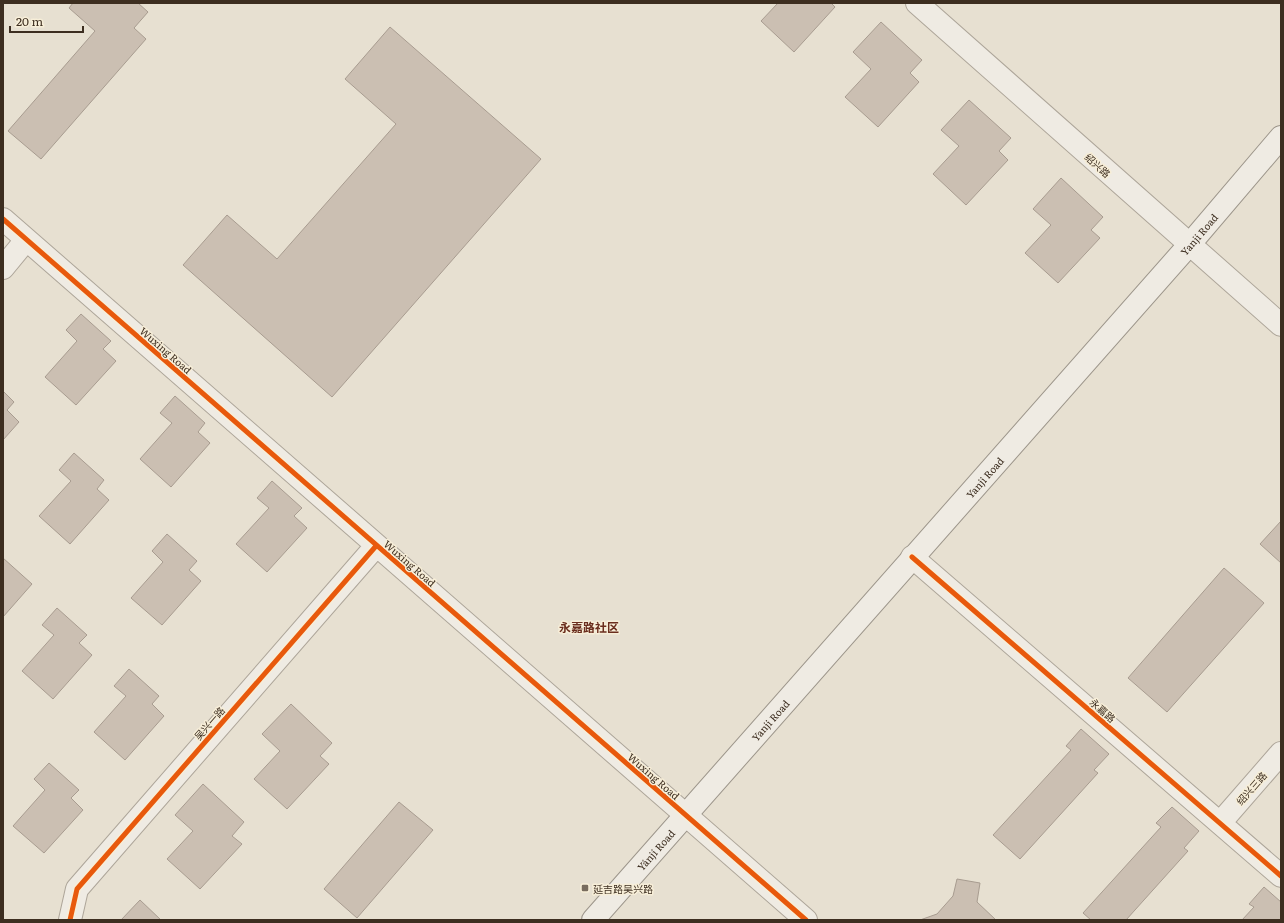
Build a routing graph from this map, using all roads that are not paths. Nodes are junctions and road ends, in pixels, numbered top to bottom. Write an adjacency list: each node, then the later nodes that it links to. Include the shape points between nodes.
1 (917, 3): 5 (street, 绍兴路)
2 (1281, 137): 5 (street, Yanji Road)
3 (3, 219): 4 (street, Wuxing Road)
4 (26, 240): 6 (street); 8 (street, Wuxing Road)
5 (1189, 245): 7 (street, 绍兴路); 9 (street, Yanji Road)
6 (3, 268)
7 (1281, 325)
8 (376, 546): 11 (street, Wuxing Road); 14 (street, 吴兴一路, via 77,890)
9 (912, 557): 11 (street, Yanji Road); 12 (street, 永嘉路)
10 (1281, 753): 12 (street, 绍兴三路)
11 (684, 815): 15 (street, Yánjí Road); 16 (street, Wuxing Road)
12 (1220, 823): 13 (street, 永嘉路)
13 (1281, 876)
14 (70, 920)
15 (593, 920)
16 (806, 920)

